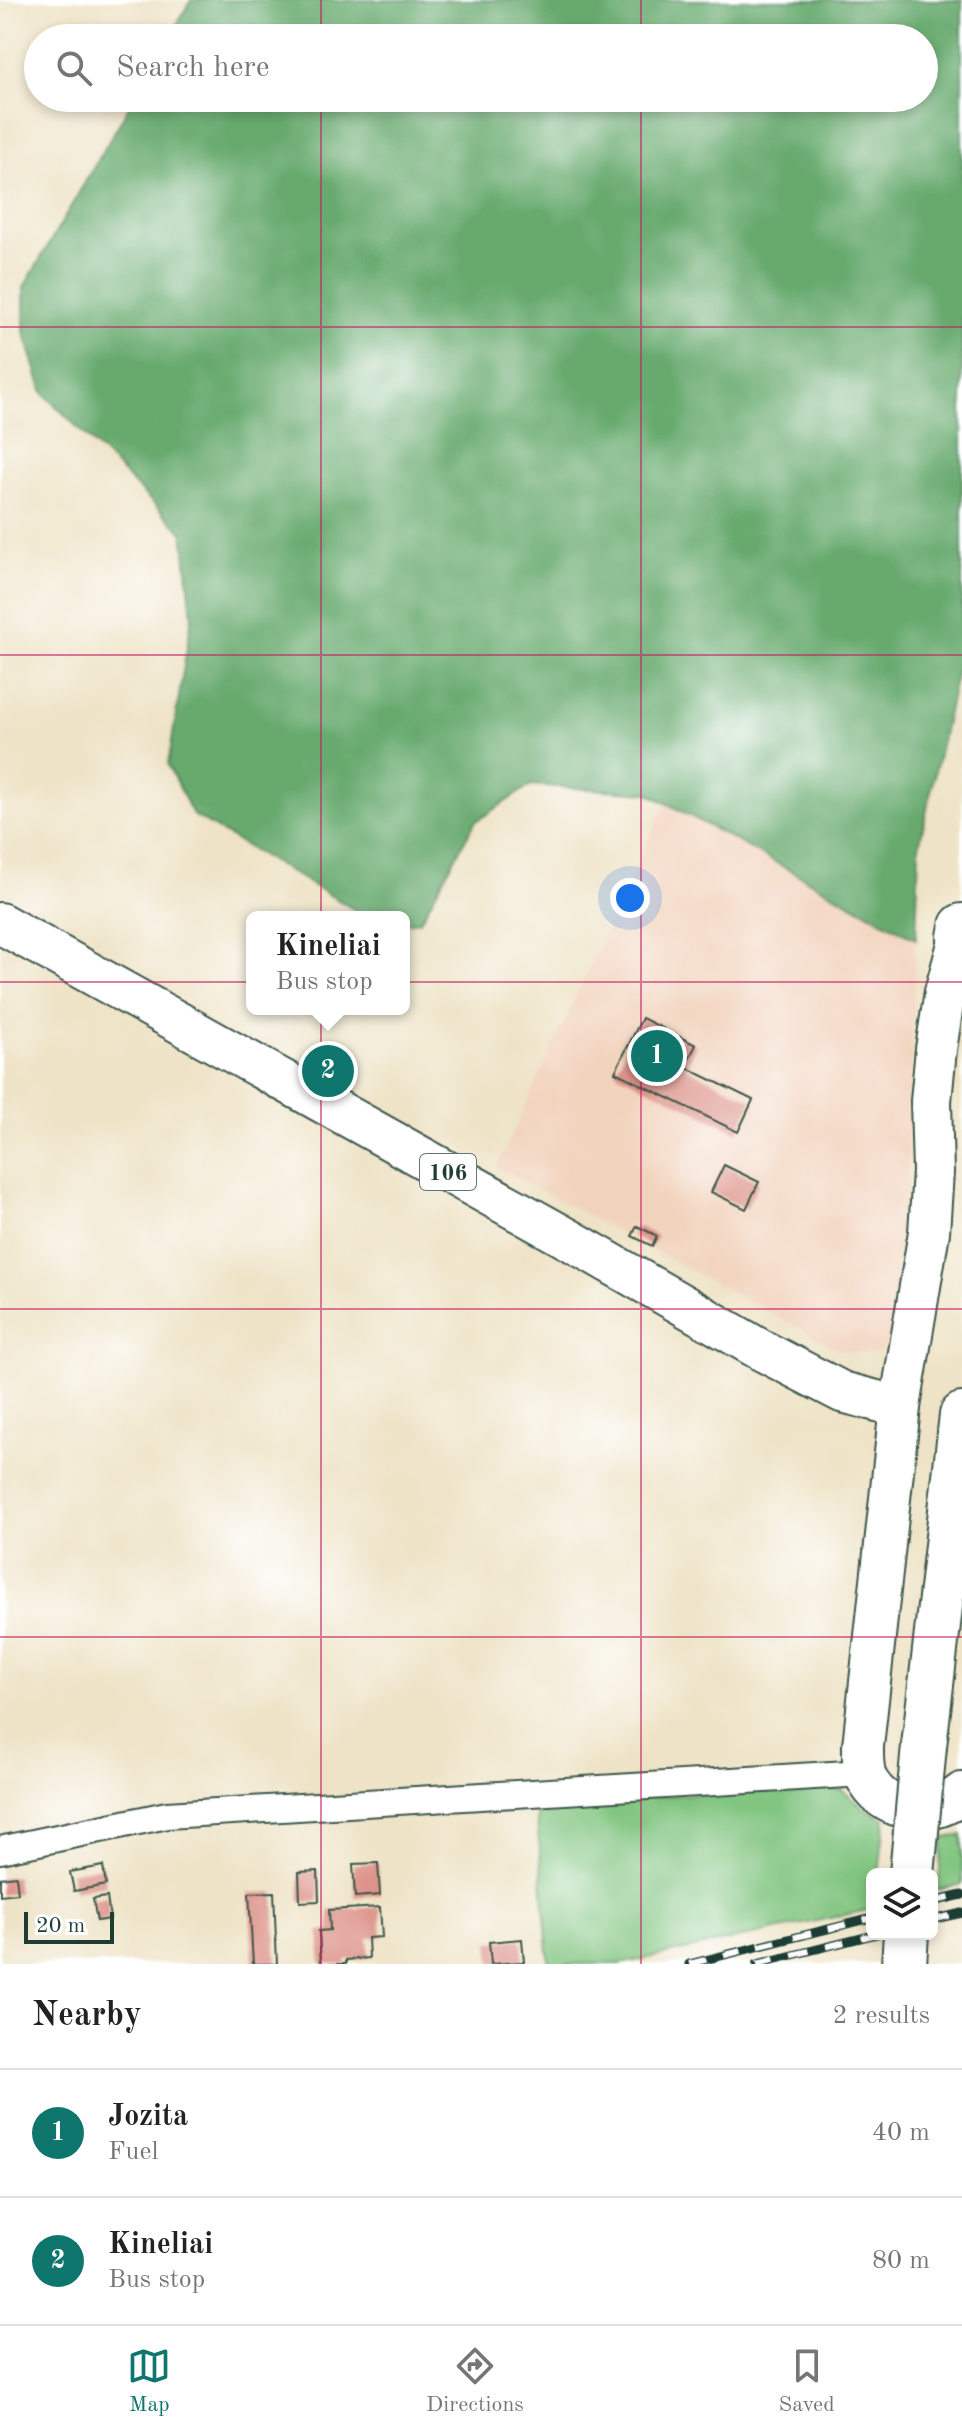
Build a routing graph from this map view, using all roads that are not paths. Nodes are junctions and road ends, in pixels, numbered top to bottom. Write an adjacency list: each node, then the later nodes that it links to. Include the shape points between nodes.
1 (0, 923): 3 (main road, 106, via 761,1350 842,1392)
2 (961, 940): 3 (main road, via 936,1049 929,1232)
3 (900, 1407): 5 (main road)
4 (962, 1415): 8 (highway, bridge)
5 (864, 1773): 6 (main road, via 889,1801 908,1809 933,1810); 7 (street, via 167,1815)
6 (962, 1793)
7 (0, 1850)
8 (913, 1868)
9 (906, 1940): 10 (highway)
10 (904, 1964)

